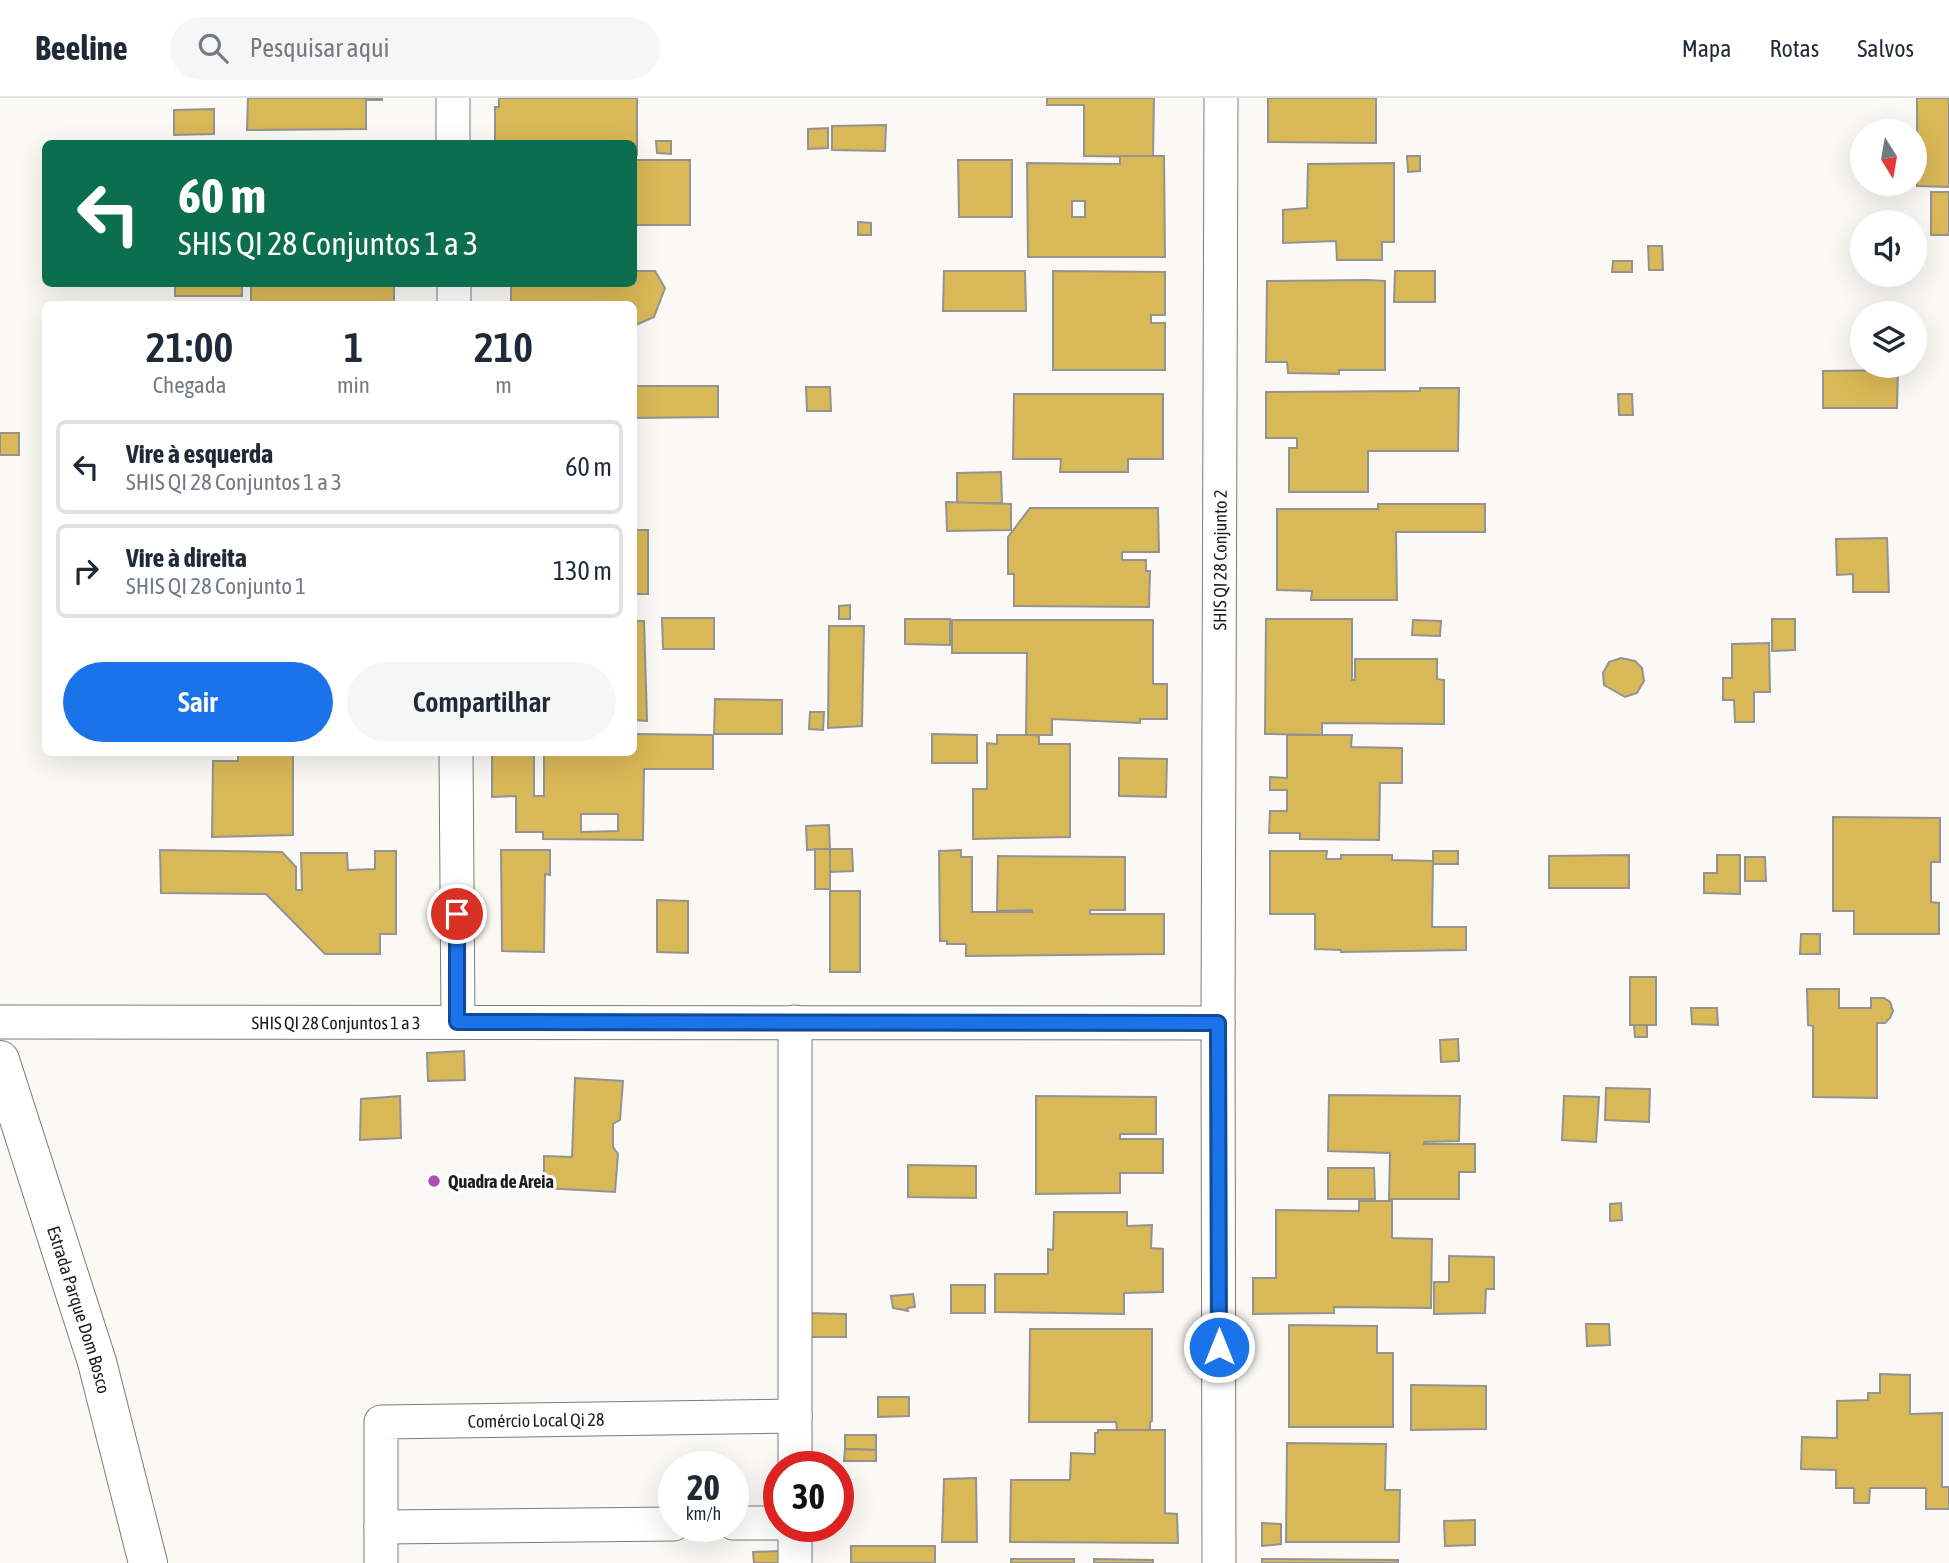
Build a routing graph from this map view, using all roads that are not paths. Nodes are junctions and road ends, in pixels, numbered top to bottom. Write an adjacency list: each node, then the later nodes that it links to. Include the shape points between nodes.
1 (453, 98): 3 (street)
2 (1221, 98): 8 (street, SHIS QI 28 Conjunto 2)
3 (453, 140)
4 (456, 756): 6 (street)
5 (0, 1022): 6 (street, SHIS QI 28 Conjuntos 1 a 3)
6 (457, 1022): 7 (street, SHIS QI 28 Conjuntos 1 a 3)
7 (795, 1023): 8 (street, SHIS QI 28 Conjuntos 1 a 3); 10 (street)
8 (1218, 1023): 18 (street, SHIS QI 28 Conjunto 2)
9 (0, 1060): 15 (main road, Estrada Parque Dom Bosco, via 97,1362)
10 (794, 1416): 11 (street); 13 (street, Comércio Local Qi 28, via 381,1422)
11 (795, 1451)
12 (658, 1524): 13 (street)
13 (381, 1527): 16 (street, Comércio Local Qi 28)
14 (795, 1542): 17 (street)
15 (148, 1563)
16 (381, 1563)
17 (795, 1563)
18 (1219, 1563)

